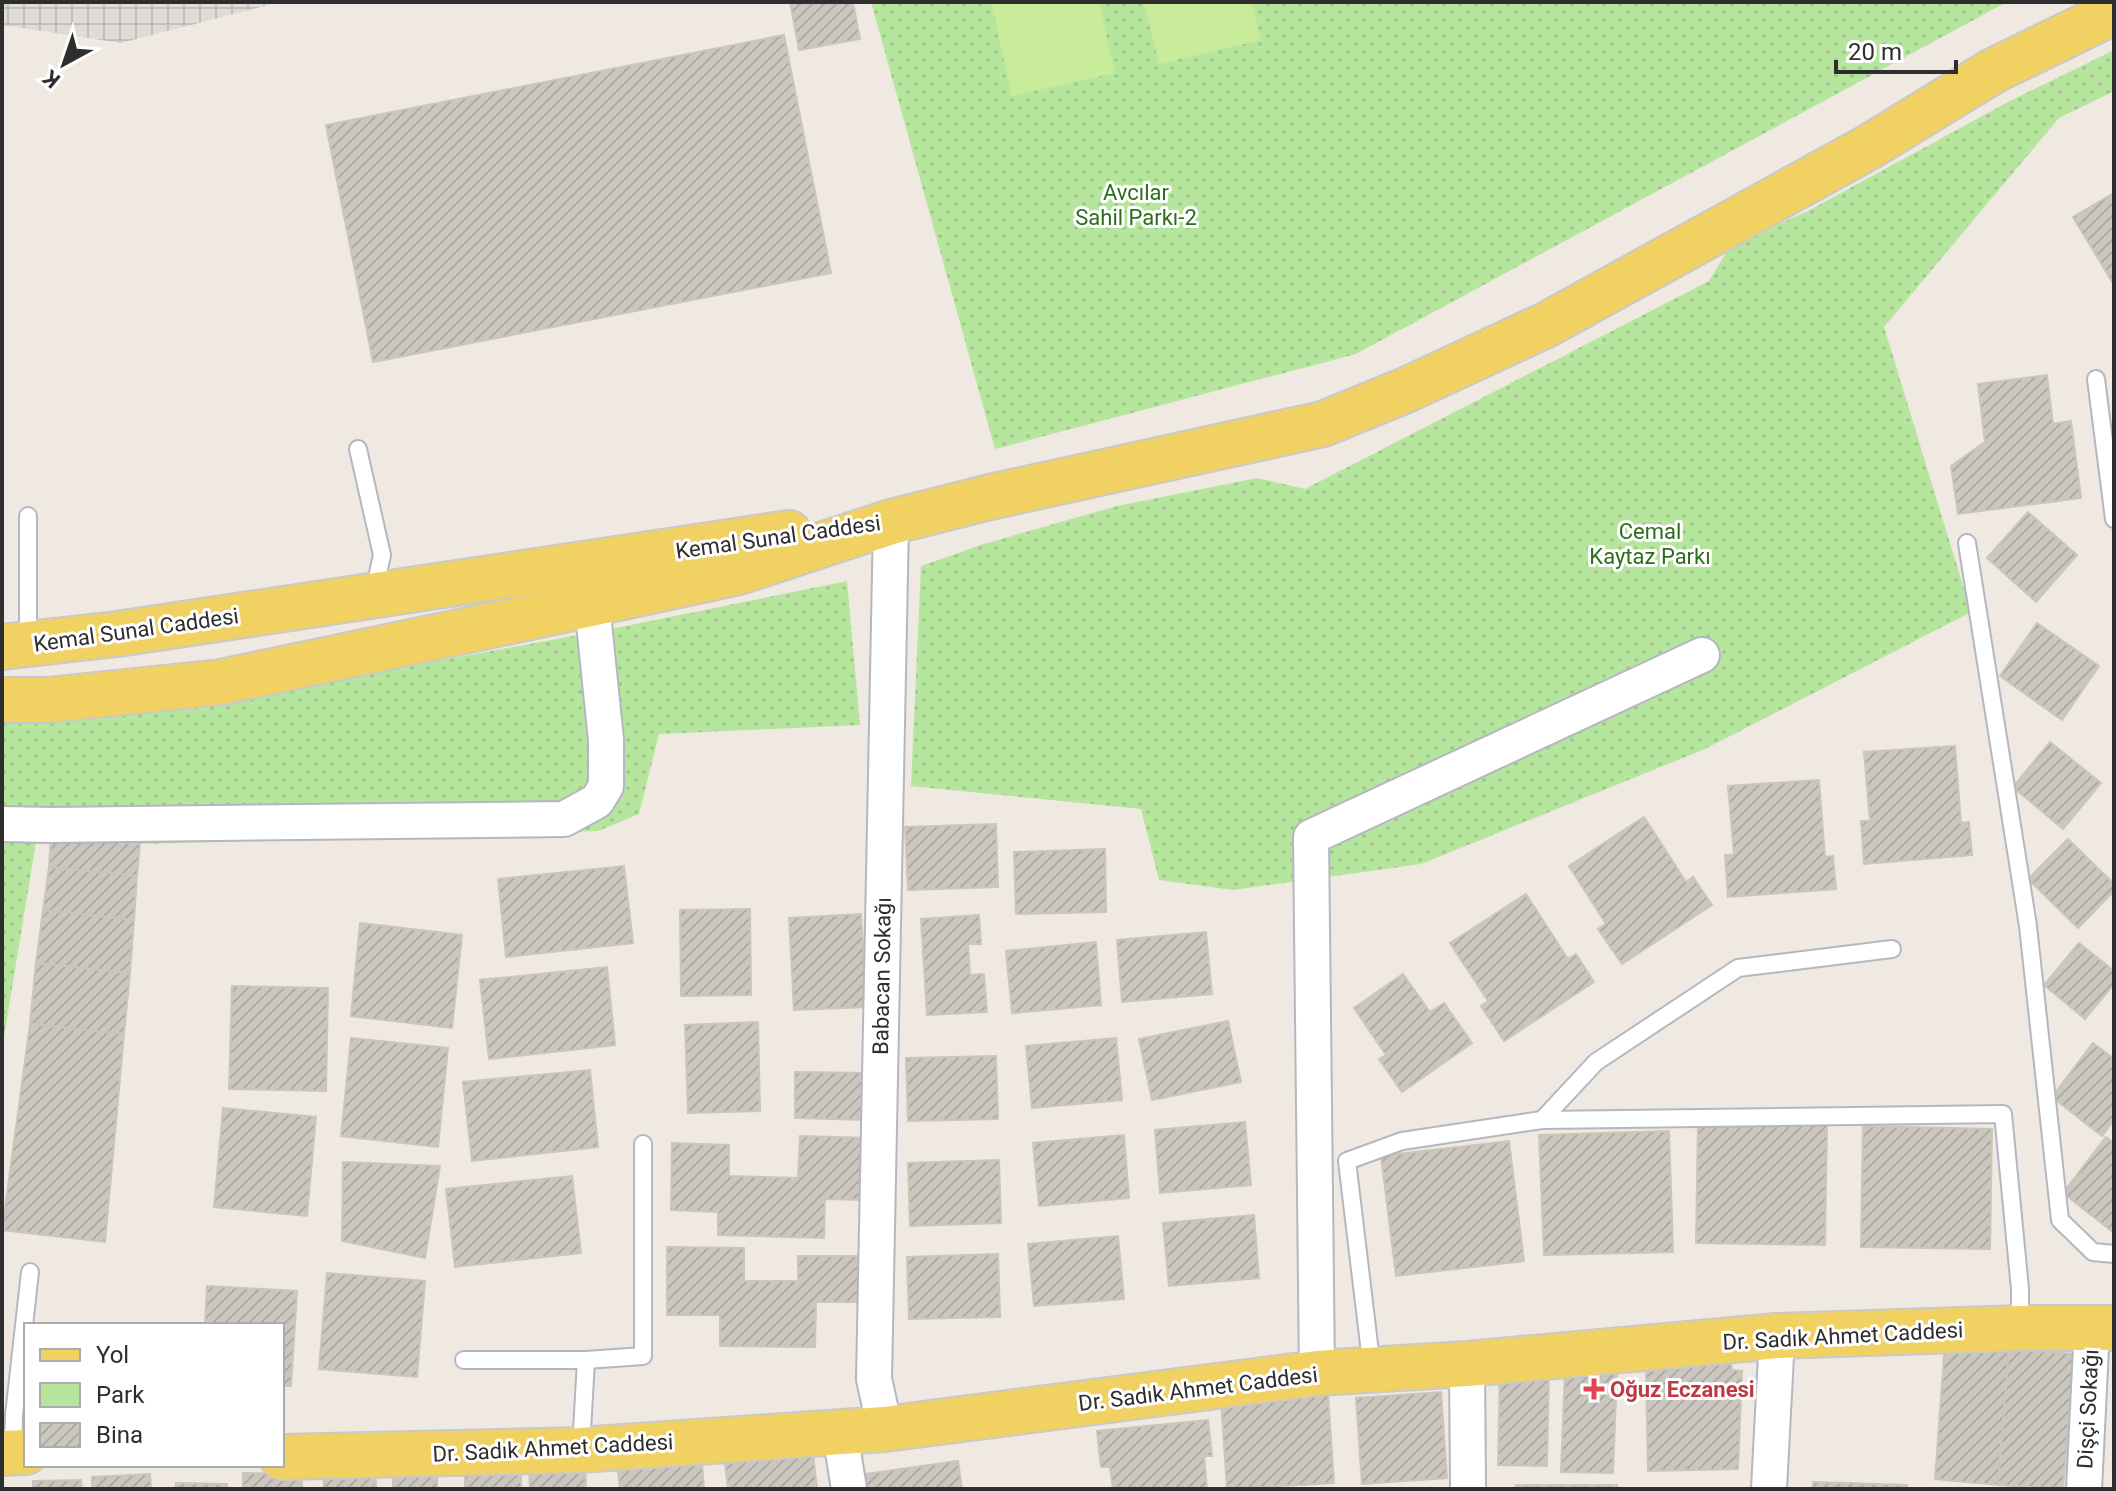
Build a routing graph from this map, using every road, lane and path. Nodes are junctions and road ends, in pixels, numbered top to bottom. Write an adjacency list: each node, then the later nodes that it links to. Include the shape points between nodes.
1 (2114, 12): 6 (main road, via 1993,71 1869,147 1546,325 1351,413 1323,424)
2 (2096, 379): 5 (lane)
3 (358, 449): 8 (lane, via 382,555)
4 (28, 516): 10 (lane)
5 (2114, 519)
6 (891, 522): 8 (main road, Kemal Sunal Caddesi); 9 (main road, Kemal Sunal Caddesi, via 739,572); 30 (street, Babacan Sokağı, via 874,1379)
7 (1967, 543): 18 (lane, via 2028,926 2060,1220 2093,1252)
8 (374, 594): 10 (main road, Kemal Sunal Caddesi); 12 (main road, via 363,619 345,640)
9 (592, 604): 12 (main road, Kemal Sunal Caddesi); 14 (street, via 606,786 597,801 564,819)
10 (15, 646)
11 (1702, 655): 29 (street, via 1311,837)
12 (303, 663): 13 (main road, Kemal Sunal Caddesi, via 221,682)
13 (2, 700)
14 (2, 824)
15 (1892, 949): 16 (lane, via 1738,968 1596,1062)
16 (1542, 1120): 22 (lane, via 2003,1114); 28 (lane, via 1402,1141 1347,1161)
17 (643, 1144): 26 (lane, via 643,1356)
18 (2114, 1254)
19 (30, 1272): 20 (lane)
20 (24, 1323)
21 (24, 1326): 33 (lane)
22 (2021, 1328): 23 (main road, Dr. Sadık Ahmet Caddesi); 24 (main road, Dr. Sadık Ahmet Caddesi)
23 (2103, 1328): 38 (street, Dişçi Sokağı)
24 (1777, 1336): 27 (main road, Dr. Sadık Ahmet Caddesi); 37 (street)
25 (464, 1360): 26 (lane)
26 (586, 1360): 32 (lane)
27 (1467, 1364): 28 (main road, Dr. Sadık Ahmet Caddesi); 36 (street)
28 (1372, 1369): 29 (main road, Dr. Sadık Ahmet Caddesi)
29 (1317, 1373): 30 (main road, Dr. Sadık Ahmet Caddesi)
30 (885, 1429): 31 (main road, Dr. Sadık Ahmet Caddesi)
31 (840, 1433): 32 (main road, Dr. Sadık Ahmet Caddesi); 35 (street)
32 (580, 1450): 34 (main road, Dr. Sadık Ahmet Caddesi)
33 (14, 1452)
34 (284, 1457)
35 (849, 1489)
36 (1468, 1489)
37 (1769, 1489)
38 (2084, 1489)

